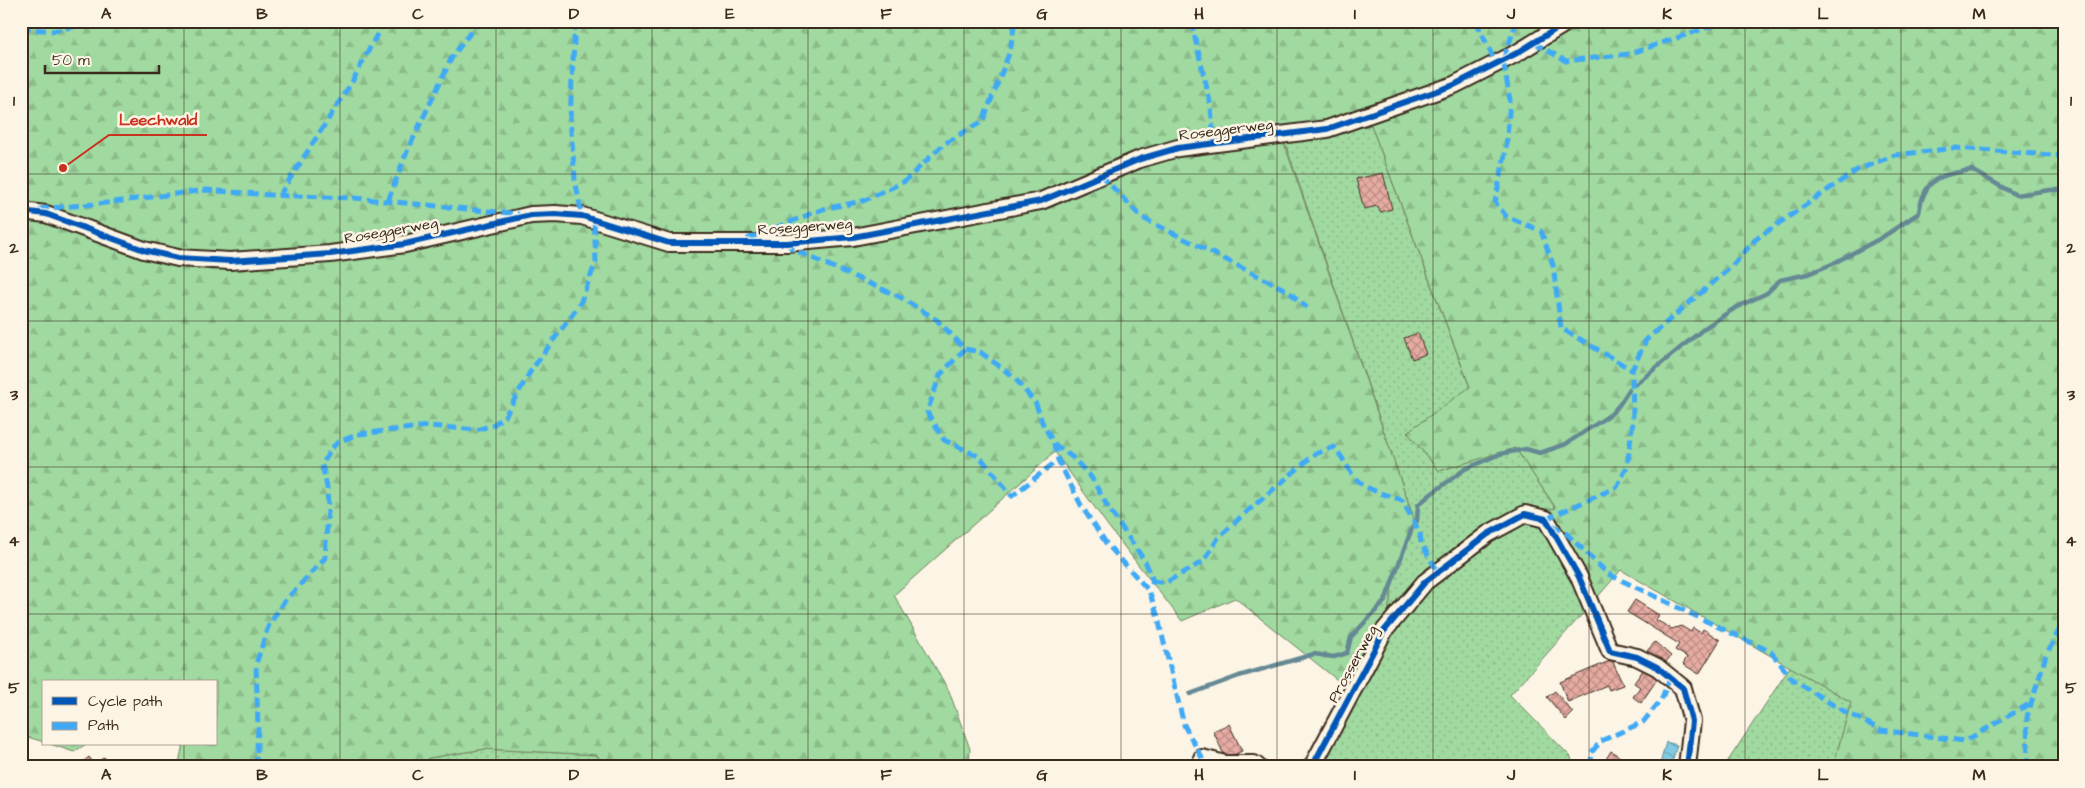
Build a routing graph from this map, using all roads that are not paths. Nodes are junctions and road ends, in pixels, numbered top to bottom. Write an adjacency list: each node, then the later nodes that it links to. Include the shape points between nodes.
1 (1569, 21): 2 (street, Roseggerweg, via 1517,53 1454,85 1327,129 1178,148 1140,159 1041,200 853,237 787,243 669,243 582,216 555,214 531,215 405,244 330,254 230,260 178,258 144,250 46,214)
2 (21, 211)
3 (1206, 767): 4 (street, via 1202,758)
4 (1258, 767)
5 (1312, 767): 6 (street, Prosserweg, via 1384,631 1425,582 1488,534 1525,514 1546,519 1579,578 1610,651 1637,657 1657,667 1683,688 1692,721)
6 (1688, 767)

